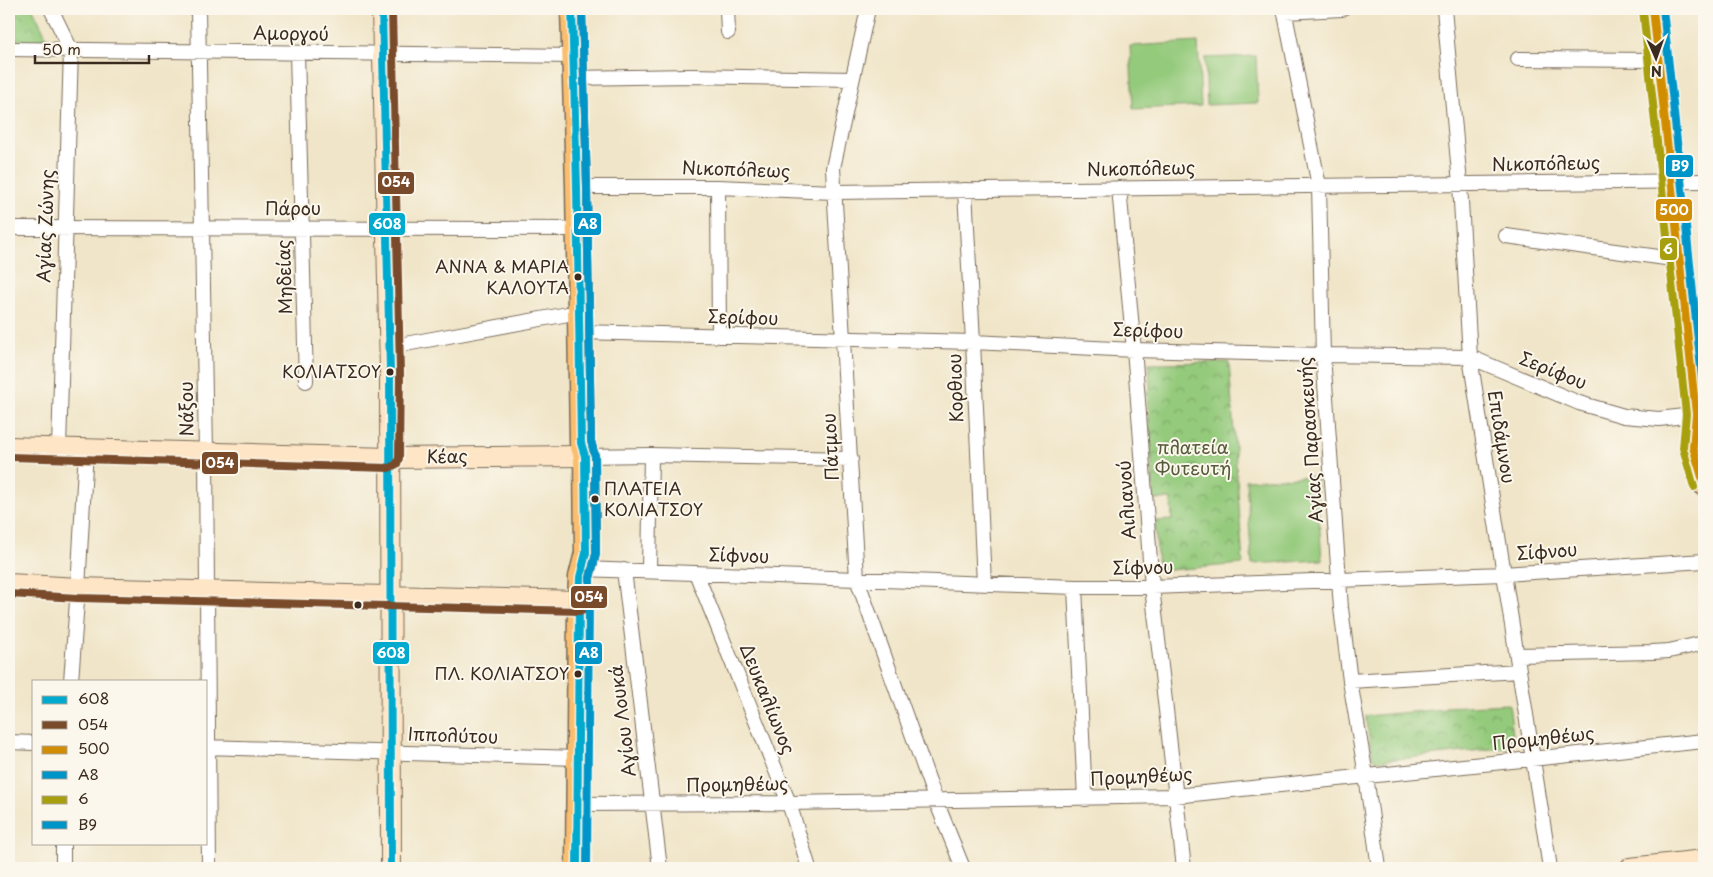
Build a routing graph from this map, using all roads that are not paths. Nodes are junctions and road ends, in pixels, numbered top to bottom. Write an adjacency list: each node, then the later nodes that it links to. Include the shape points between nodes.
1 (51, 9): 13 (street, Αγίας Ζώνης)
2 (198, 9): 14 (street, Νάξου)
3 (382, 9): 16 (street)
4 (572, 9): 17 (main road)
5 (727, 9): 11 (street)
6 (868, 9): 21 (street, Πάτμου)
7 (1342, 9): 10 (street)
8 (1444, 9): 24 (street, Επιδάμνου)
9 (1653, 9): 19 (main road)
10 (1285, 10): 25 (street, Αγίας Παρασκευής)
11 (728, 32)
12 (9, 49): 13 (street, Αμοργού)
13 (71, 50): 14 (street, Αμοργού); 32 (street, Αγίας Ζώνης)
14 (199, 52): 15 (street, Αμοργού); 33 (street, Νάξου)
15 (297, 53): 16 (street, Αμοργού); 34 (street, Μηδείας)
16 (383, 54): 17 (street, Αμοργού); 35 (street)
17 (574, 56): 20 (main road)
18 (1518, 59): 19 (street)
19 (1658, 60): 22 (main road)
20 (574, 78): 21 (street); 26 (main road)
21 (852, 78): 30 (street, Πάτμου, via 833,168)
22 (1671, 181): 23 (street, Νικοπόλεως); 24 (street, Νικοπόλεως); 38 (main road)
23 (1704, 181)
24 (1460, 184): 25 (street, Νικοπόλεως); 46 (street, Επιδάμνου)
25 (1319, 186): 28 (street, Νικοπόλεως); 45 (street, Αγίας Παρασκευής)
26 (577, 187): 27 (street, Νικοπόλεως); 36 (main road)
27 (718, 187): 30 (street, Νικοπόλεως); 40 (street)
28 (1119, 188): 29 (street, Νικοπόλεως); 44 (street, Αιλιανού)
29 (965, 190): 30 (street, Νικοπόλεως); 42 (street, Κορθιου)
30 (834, 192): 41 (street, Πάτμου)
31 (9, 228): 32 (street, Πάρου)
32 (65, 228): 33 (street, Πάρου); 50 (street, Αγίας Ζώνης)
33 (203, 228): 34 (street, Πάρου); 52 (street, Νάξου)
34 (302, 228): 35 (street, Πάρου); 47 (street, Μηδείας)
35 (386, 228): 36 (street, Πάρου); 43 (street)
36 (578, 229): 39 (main road)
37 (1506, 236): 38 (street)
38 (1680, 260): 48 (main road)
39 (579, 322): 40 (street, Σερίφου); 43 (street, Σερίφου); 54 (main road, via 581,443)
40 (719, 336): 41 (street, Σερίφου)
41 (844, 340): 42 (street, Σερίφου); 56 (street, Πάτμου)
42 (973, 342): 44 (street, Σερίφου); 67 (street, Κορθιου)
43 (389, 347): 55 (street)
44 (1134, 350): 45 (street, Σερίφου); 69 (street, Αιλιανού)
45 (1323, 356): 46 (street, Σερίφου); 65 (street, Αγίας Παρασκευής)
46 (1470, 357): 48 (street, Σερίφου, via 1579,403 1624,416); 63 (street, Επιδάμνου)
47 (306, 381)
48 (1702, 418): 57 (main road, via 1693,447)
49 (9, 447): 50 (street, Κέας)
50 (59, 448): 51 (street, Κέας)
51 (86, 449): 52 (street, Κέας); 70 (street)
52 (206, 452): 55 (street, Κέας); 71 (street, Νάξου)
53 (651, 455): 54 (street); 56 (street); 61 (street)
54 (585, 456): 55 (street, Κέας); 59 (main road, via 586,553)
55 (389, 458): 72 (street)
56 (851, 459): 64 (street, Πάτμου)
57 (1704, 484)
58 (1704, 561): 63 (street, Σίφνου)
59 (582, 569): 60 (street, Σίφνου); 73 (main road)
60 (624, 570): 61 (street, Σίφνου); 92 (street, Αγίου Λουκά)
61 (649, 571): 62 (street, Σίφνου)
62 (696, 573): 64 (street, Σίφνου); 90 (street, Δευκαλίωνος)
63 (1503, 574): 65 (street, Σίφνου); 75 (street, Επιδάμνου)
64 (857, 579): 67 (street, Σίφνου); 89 (street, Πάτμου)
65 (1340, 581): 69 (street, Σίφνου); 78 (street, Αγίας Παρασκευής)
66 (9, 584): 70 (street)
67 (984, 584): 68 (street, Σίφνου)
68 (1075, 587): 69 (street, Σίφνου); 88 (street)
69 (1152, 587): 87 (street, Αιλιανού)
70 (78, 588): 71 (street); 77 (street)
71 (208, 591): 72 (street); 82 (street, Νάξου)
72 (390, 596): 73 (street); 83 (street)
73 (579, 601): 84 (main road)
74 (1704, 643): 75 (street, via 1669,651)
75 (1517, 655): 76 (street, Επιδάμνου)
76 (1519, 671): 78 (street); 85 (street, Επιδάμνου)
77 (71, 680)
78 (1350, 681): 86 (street, Αγίας Παρασκευής)
79 (1704, 741): 85 (street, Προμηθέως)
80 (9, 742): 81 (street)
81 (32, 743)
82 (208, 748): 83 (street, Ιππολύτου); 96 (street, Νάξου)
83 (390, 752): 84 (street, Ιππολύτου); 97 (street)
84 (578, 758): 91 (main road)
85 (1534, 759): 86 (street, Προμηθέως); 104 (street, Επιδάμνου)
86 (1366, 776): 87 (street, Προμηθέως); 103 (street, Αγίας Παρασκευής)
87 (1175, 796): 88 (street, Προμηθέως); 102 (street, Αιλιανού)
88 (1085, 799): 89 (street, Προμηθέως)
89 (936, 801): 90 (street, Προμηθέως); 101 (street, Πάτμου)
90 (789, 803): 92 (street, Προμηθέως); 100 (street, Δευκαλίωνος)
91 (577, 804): 92 (street, Προμηθέως); 98 (main road)
92 (652, 805): 99 (street, Αγίου Λουκά)
93 (63, 844): 95 (street)
94 (1704, 860): 105 (street)
95 (63, 868)
96 (209, 868)
97 (391, 868)
98 (577, 868)
99 (660, 868)
100 (809, 868)
101 (964, 868)
102 (1184, 868)
103 (1379, 868)
104 (1550, 868)
105 (1630, 868)

